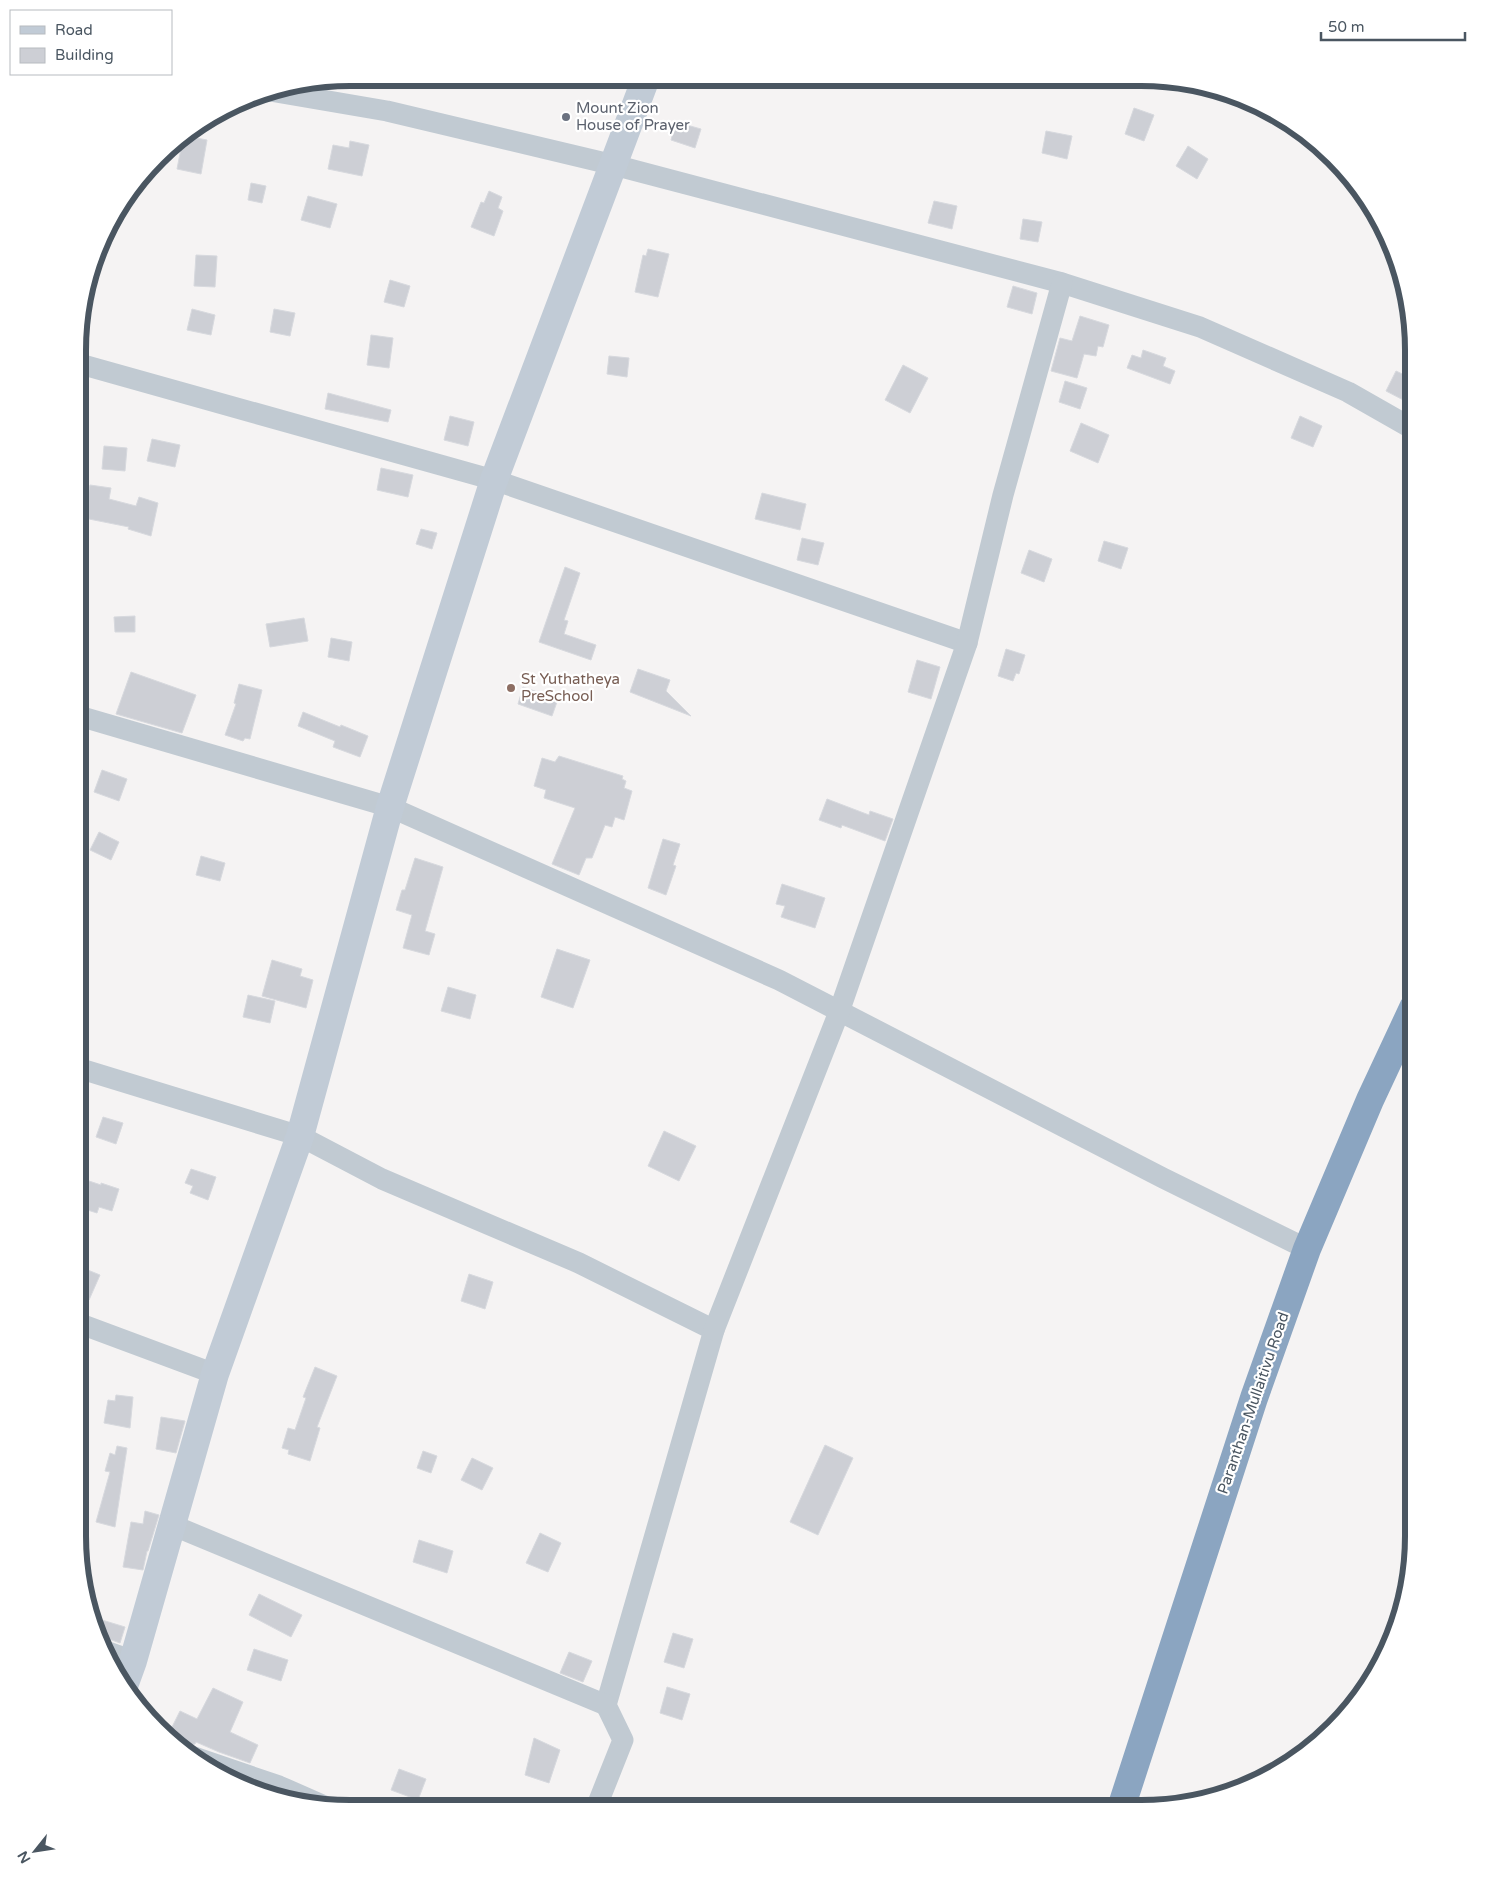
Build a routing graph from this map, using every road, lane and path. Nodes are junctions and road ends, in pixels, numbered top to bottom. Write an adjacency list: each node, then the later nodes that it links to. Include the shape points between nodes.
1 (643, 86): 3 (street)
2 (287, 94): 3 (street, via 387,111)
3 (614, 165): 4 (street); 7 (street)
4 (1062, 283): 6 (street, via 1200,327 1348,392); 8 (street, via 1003,495)
5 (86, 366): 7 (street)
6 (1405, 423)
7 (494, 480): 8 (street); 10 (street)
8 (967, 643): 11 (street)
9 (86, 718): 10 (street)
10 (390, 807): 11 (street, via 779,980); 14 (street)
11 (840, 1012): 15 (street); 17 (street)
12 (1405, 1025): 15 (highway, Paranthan-Mullaitivu Road)
13 (86, 1070): 14 (street)
14 (300, 1136): 17 (street, via 382,1179 579,1263); 18 (street)
15 (1307, 1248): 25 (highway, Paranthan-Mullaitivu Road, via 1254,1398)
16 (86, 1326): 18 (street)
17 (714, 1330): 21 (street)
18 (215, 1374): 19 (street)
19 (172, 1525): 20 (street); 21 (street)
20 (128, 1673)
21 (606, 1705): 24 (street, via 623,1740)
22 (223, 1767): 23 (street)
23 (300, 1795)
24 (599, 1800)
25 (1123, 1800)

